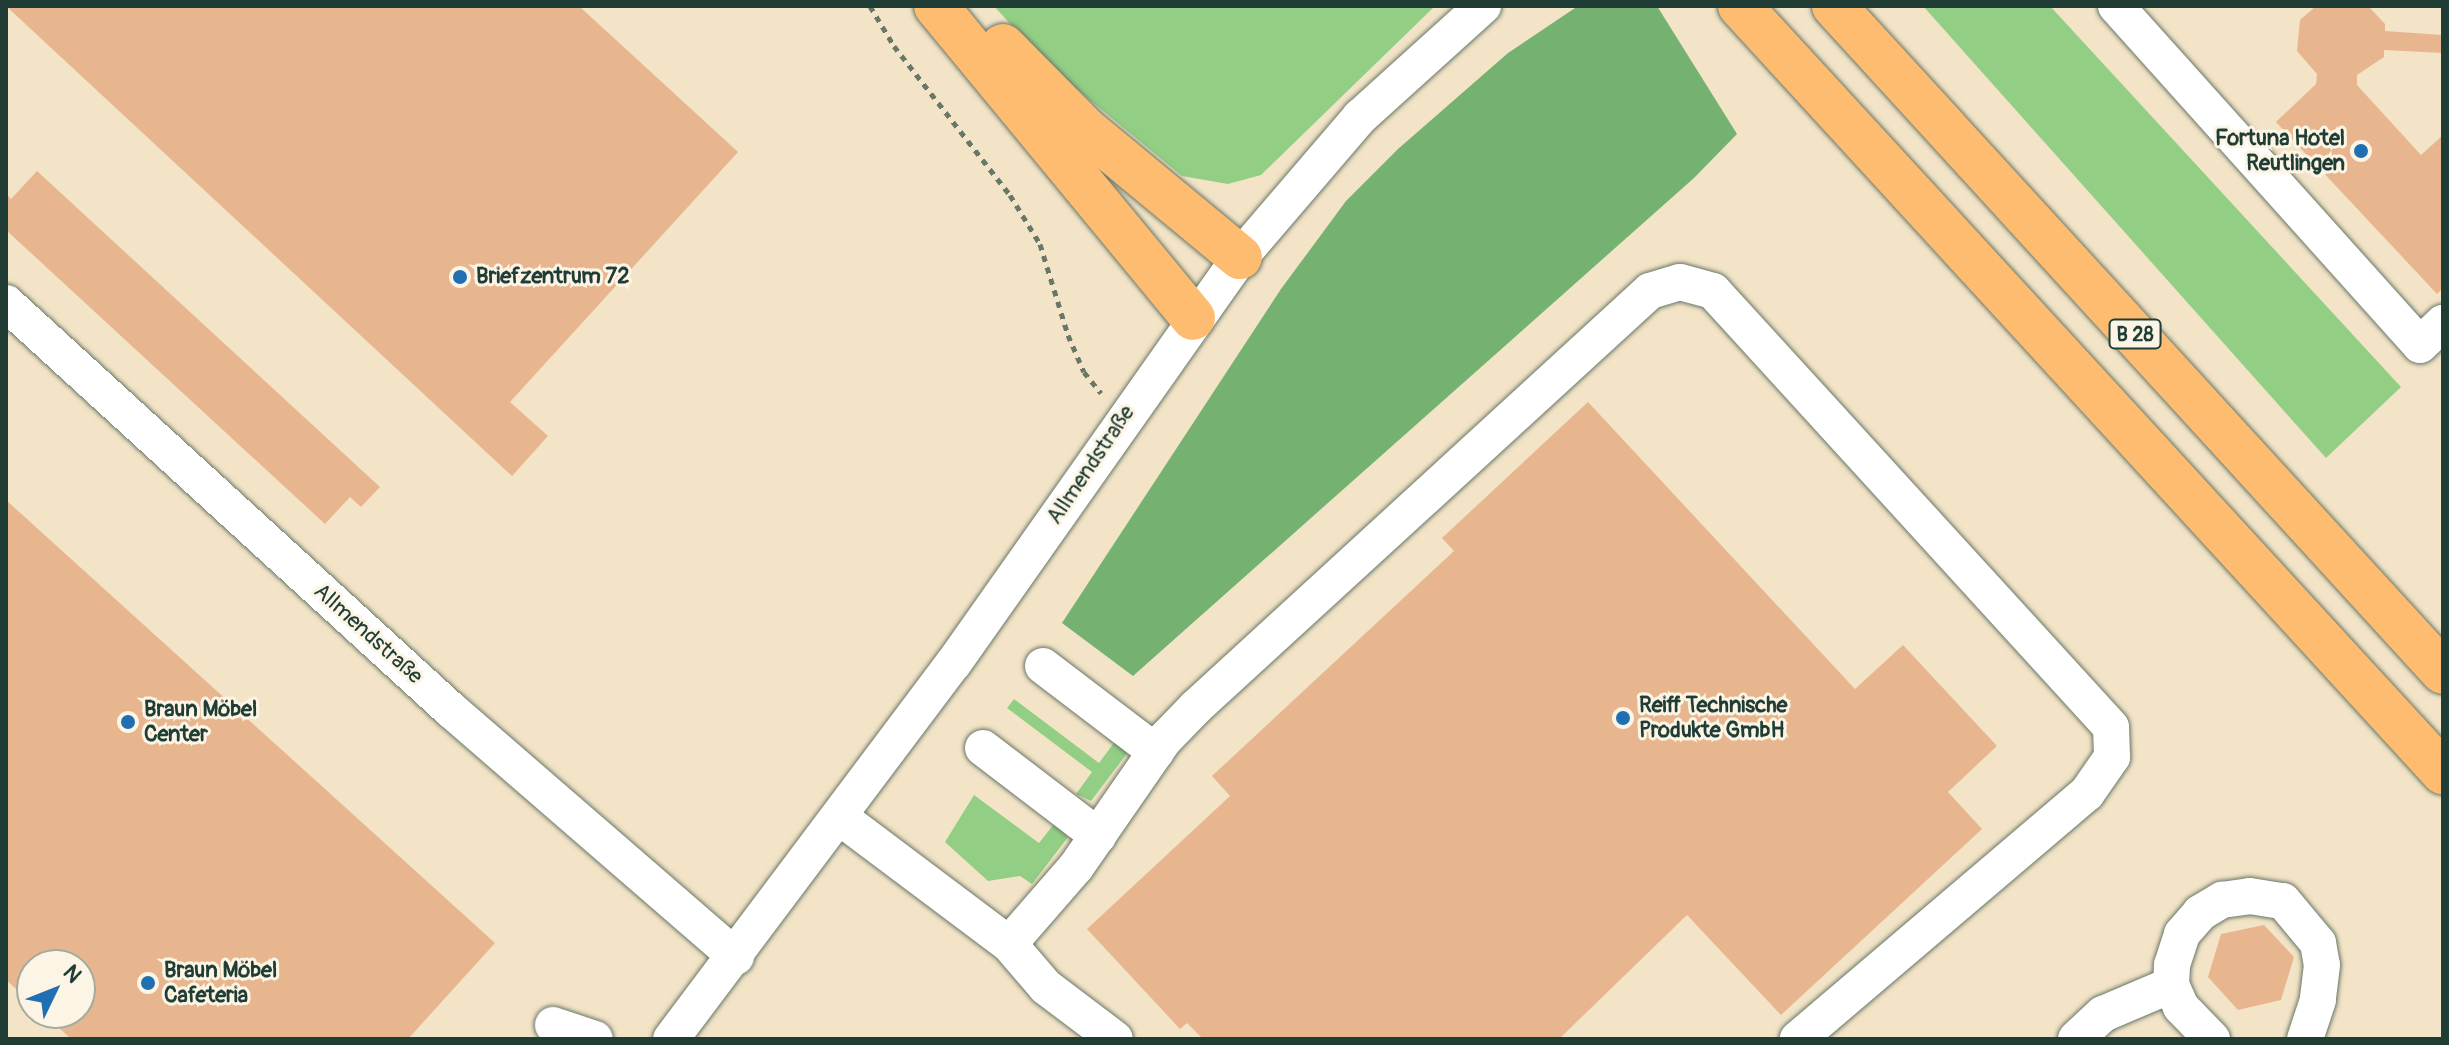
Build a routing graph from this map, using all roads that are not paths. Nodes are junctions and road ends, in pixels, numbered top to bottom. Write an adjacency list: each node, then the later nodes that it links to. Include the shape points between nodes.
1 (936, 6): 9 (highway)
2 (968, 6): 7 (highway, via 1085,129)
3 (1483, 6): 7 (street, Allmendstraße, via 1360,117)
4 (1740, 6): 15 (highway)
5 (1834, 6): 12 (highway, B 28)
6 (2116, 6): 10 (street, via 2420,345)
7 (1240, 257): 9 (street, Allmendstraße)
8 (6, 303): 19 (street, Allmendstraße, via 451,710)
9 (1193, 318): 16 (street, Allmendstraße)
10 (2443, 323)
11 (1043, 666): 14 (street)
12 (2443, 672)
13 (983, 748): 17 (street)
14 (1156, 752): 17 (street); 25 (street, via 1196,707 1650,291 1680,282 1713,291 2111,727 2112,757 2087,793)
15 (2443, 772)
16 (841, 818): 18 (street); 19 (street, Allmendstraße)
17 (1098, 836): 18 (street)
18 (1009, 944): 24 (street, via 1046,987)
19 (736, 957): 23 (street, Allmendstraße)
20 (2171, 985): 26 (street, via 2103,1014); 27 (street, via 2181,1007); 28 (street, via 2182,934 2200,913 2222,900 2250,896 2283,901 2307,923 2322,965)
21 (553, 1025): 22 (street)
22 (595, 1039)
23 (671, 1039)
24 (1115, 1039)
25 (1798, 1039)
26 (2076, 1039)
27 (2212, 1039)
28 (2305, 1039)

